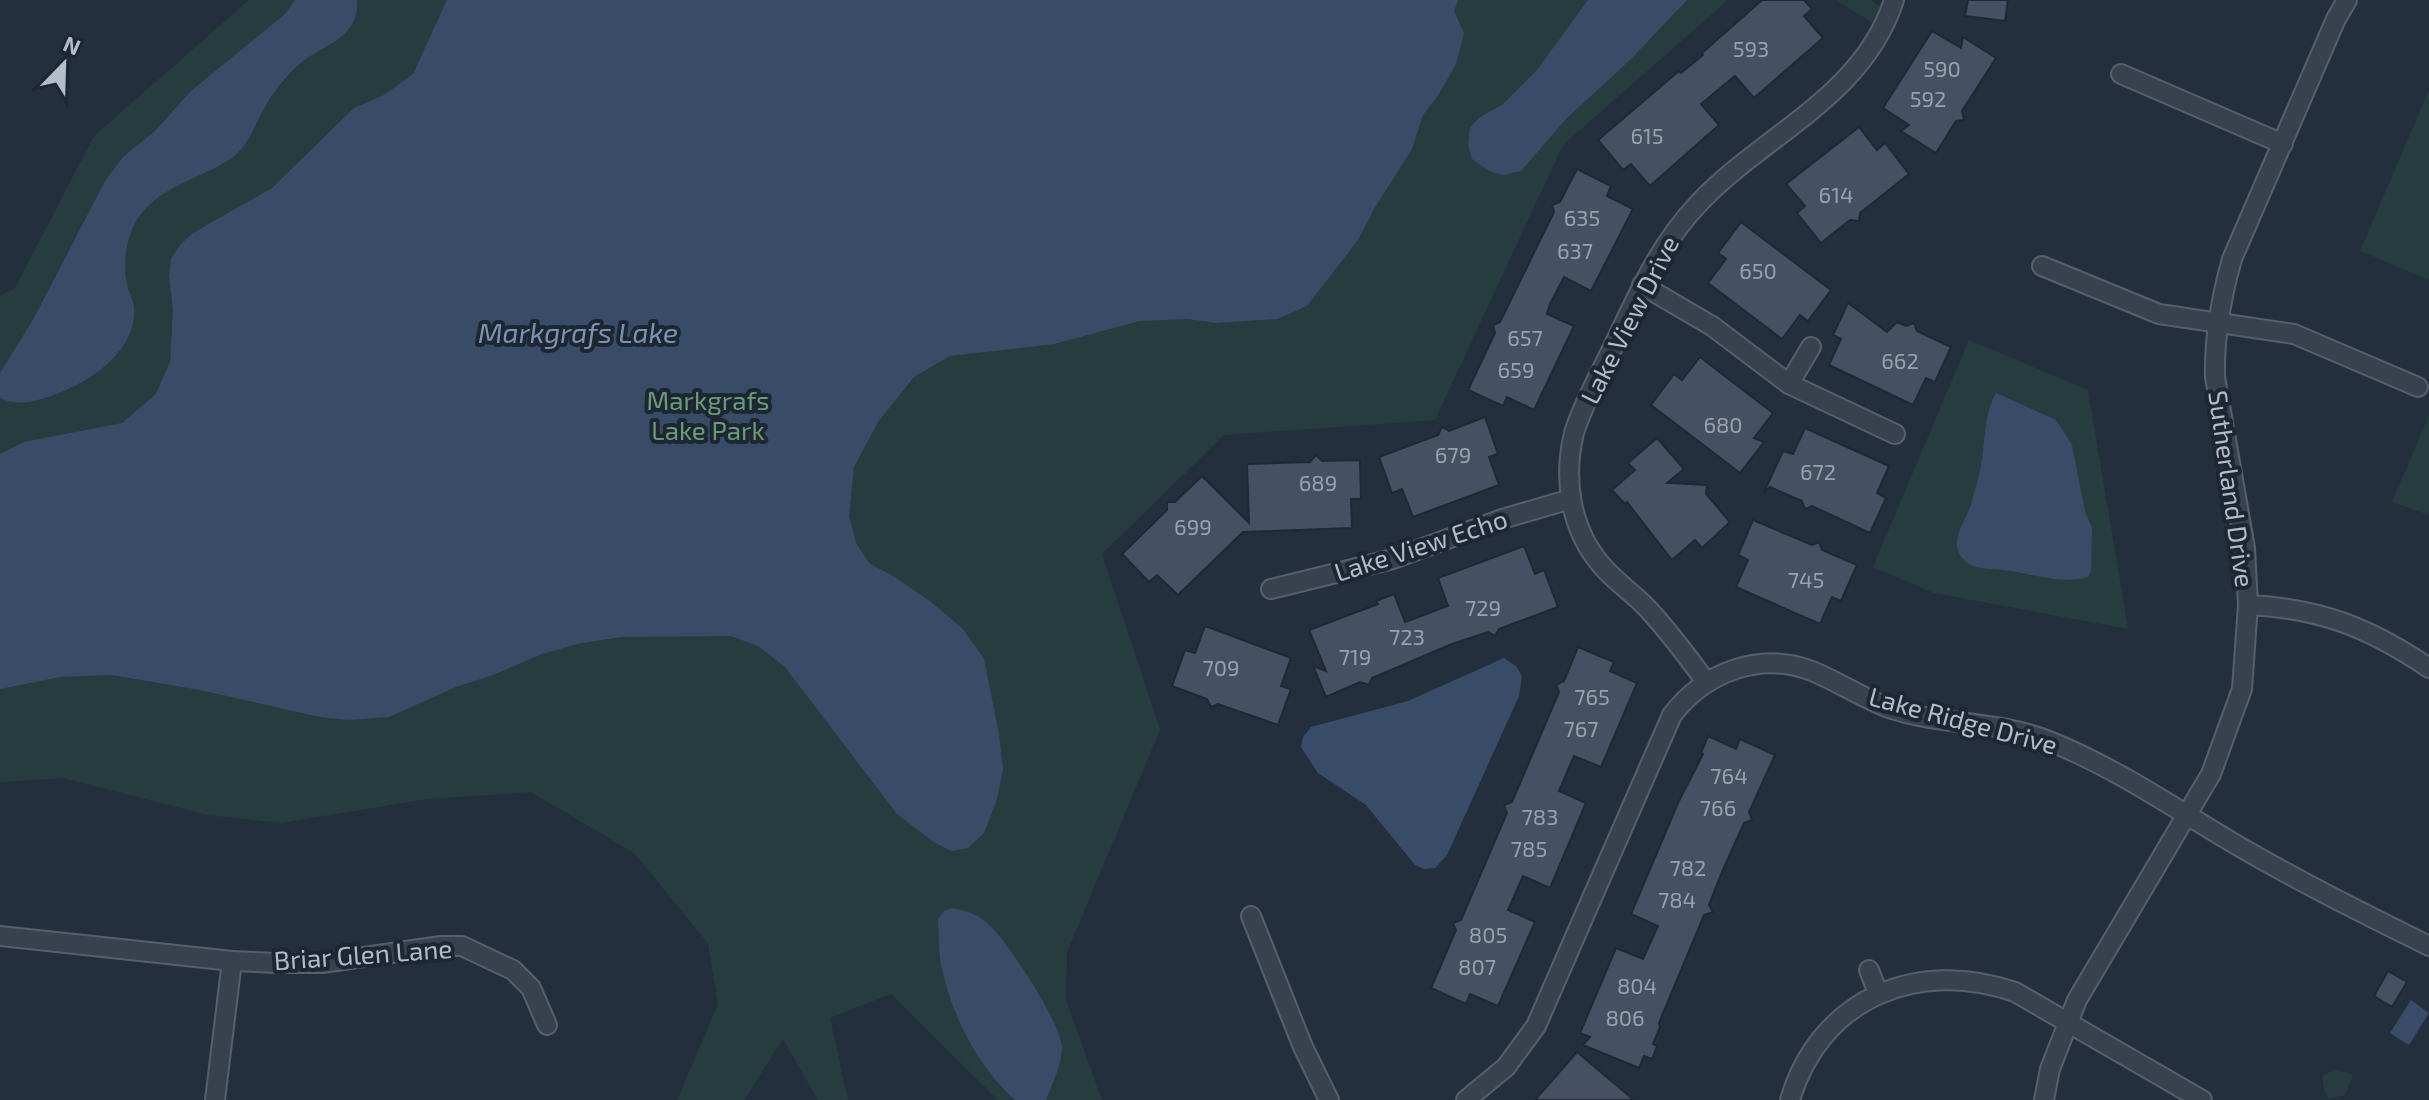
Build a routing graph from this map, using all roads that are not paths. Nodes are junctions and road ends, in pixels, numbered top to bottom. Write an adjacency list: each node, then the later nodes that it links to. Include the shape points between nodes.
1 (1894, 0): 6 (street, Lake View Drive, via 1873,49 1854,72 1705,197 1664,245)
2 (2347, 0): 4 (street, Sutherland Drive)
3 (2121, 74): 4 (street)
4 (2283, 144): 7 (street, Sutherland Drive, via 2232,259)
5 (2042, 266): 7 (street, via 2142,309)
6 (1642, 285): 9 (street, via 1712,326); 12 (street, Lake View Drive, via 1576,425 1570,452)
7 (2218, 321): 10 (street, via 2294,334); 14 (street, Sutherland Drive, via 2215,377 2245,548)
8 (1811, 347): 9 (street)
9 (1789, 384): 11 (street)
10 (2418, 387)
11 (1895, 434)
12 (1571, 499): 13 (street, Lake View Echo, via 1393,559); 16 (street, Lake View Drive, via 1579,528 1600,564 1658,620)
13 (1271, 589)
14 (2248, 605): 15 (street, via 2280,606 2352,624); 17 (street, Sutherland Drive, via 2242,689 2211,774)
15 (2429, 668)
16 (1706, 682): 17 (street, Lake Ridge Drive, via 1757,664 1802,668 1890,708 2046,739); 28 (street, Lake Ridge Drive, via 1668,722 1536,1026 1506,1067)
17 (2187, 816): 20 (street, Lake Ridge Drive, via 2340,903); 24 (street, Sutherland Drive)
18 (1251, 916): 27 (street)
19 (0, 936): 21 (street, Briar Glen Lane)
20 (2429, 946)
21 (232, 961): 25 (street, Briar Glen Lane, via 322,963 462,946 513,970 531,988); 26 (street)
22 (1869, 970): 23 (street)
23 (1878, 993): 24 (street, via 1909,982 1966,979 2015,992); 29 (street, via 1841,1018 1817,1044)
24 (2067, 1020): 30 (street, Sutherland Drive); 31 (street)
25 (547, 1025)
26 (215, 1100)
27 (1329, 1100)
28 (1466, 1100)
29 (1790, 1100)
30 (2044, 1100)
31 (2202, 1100)

